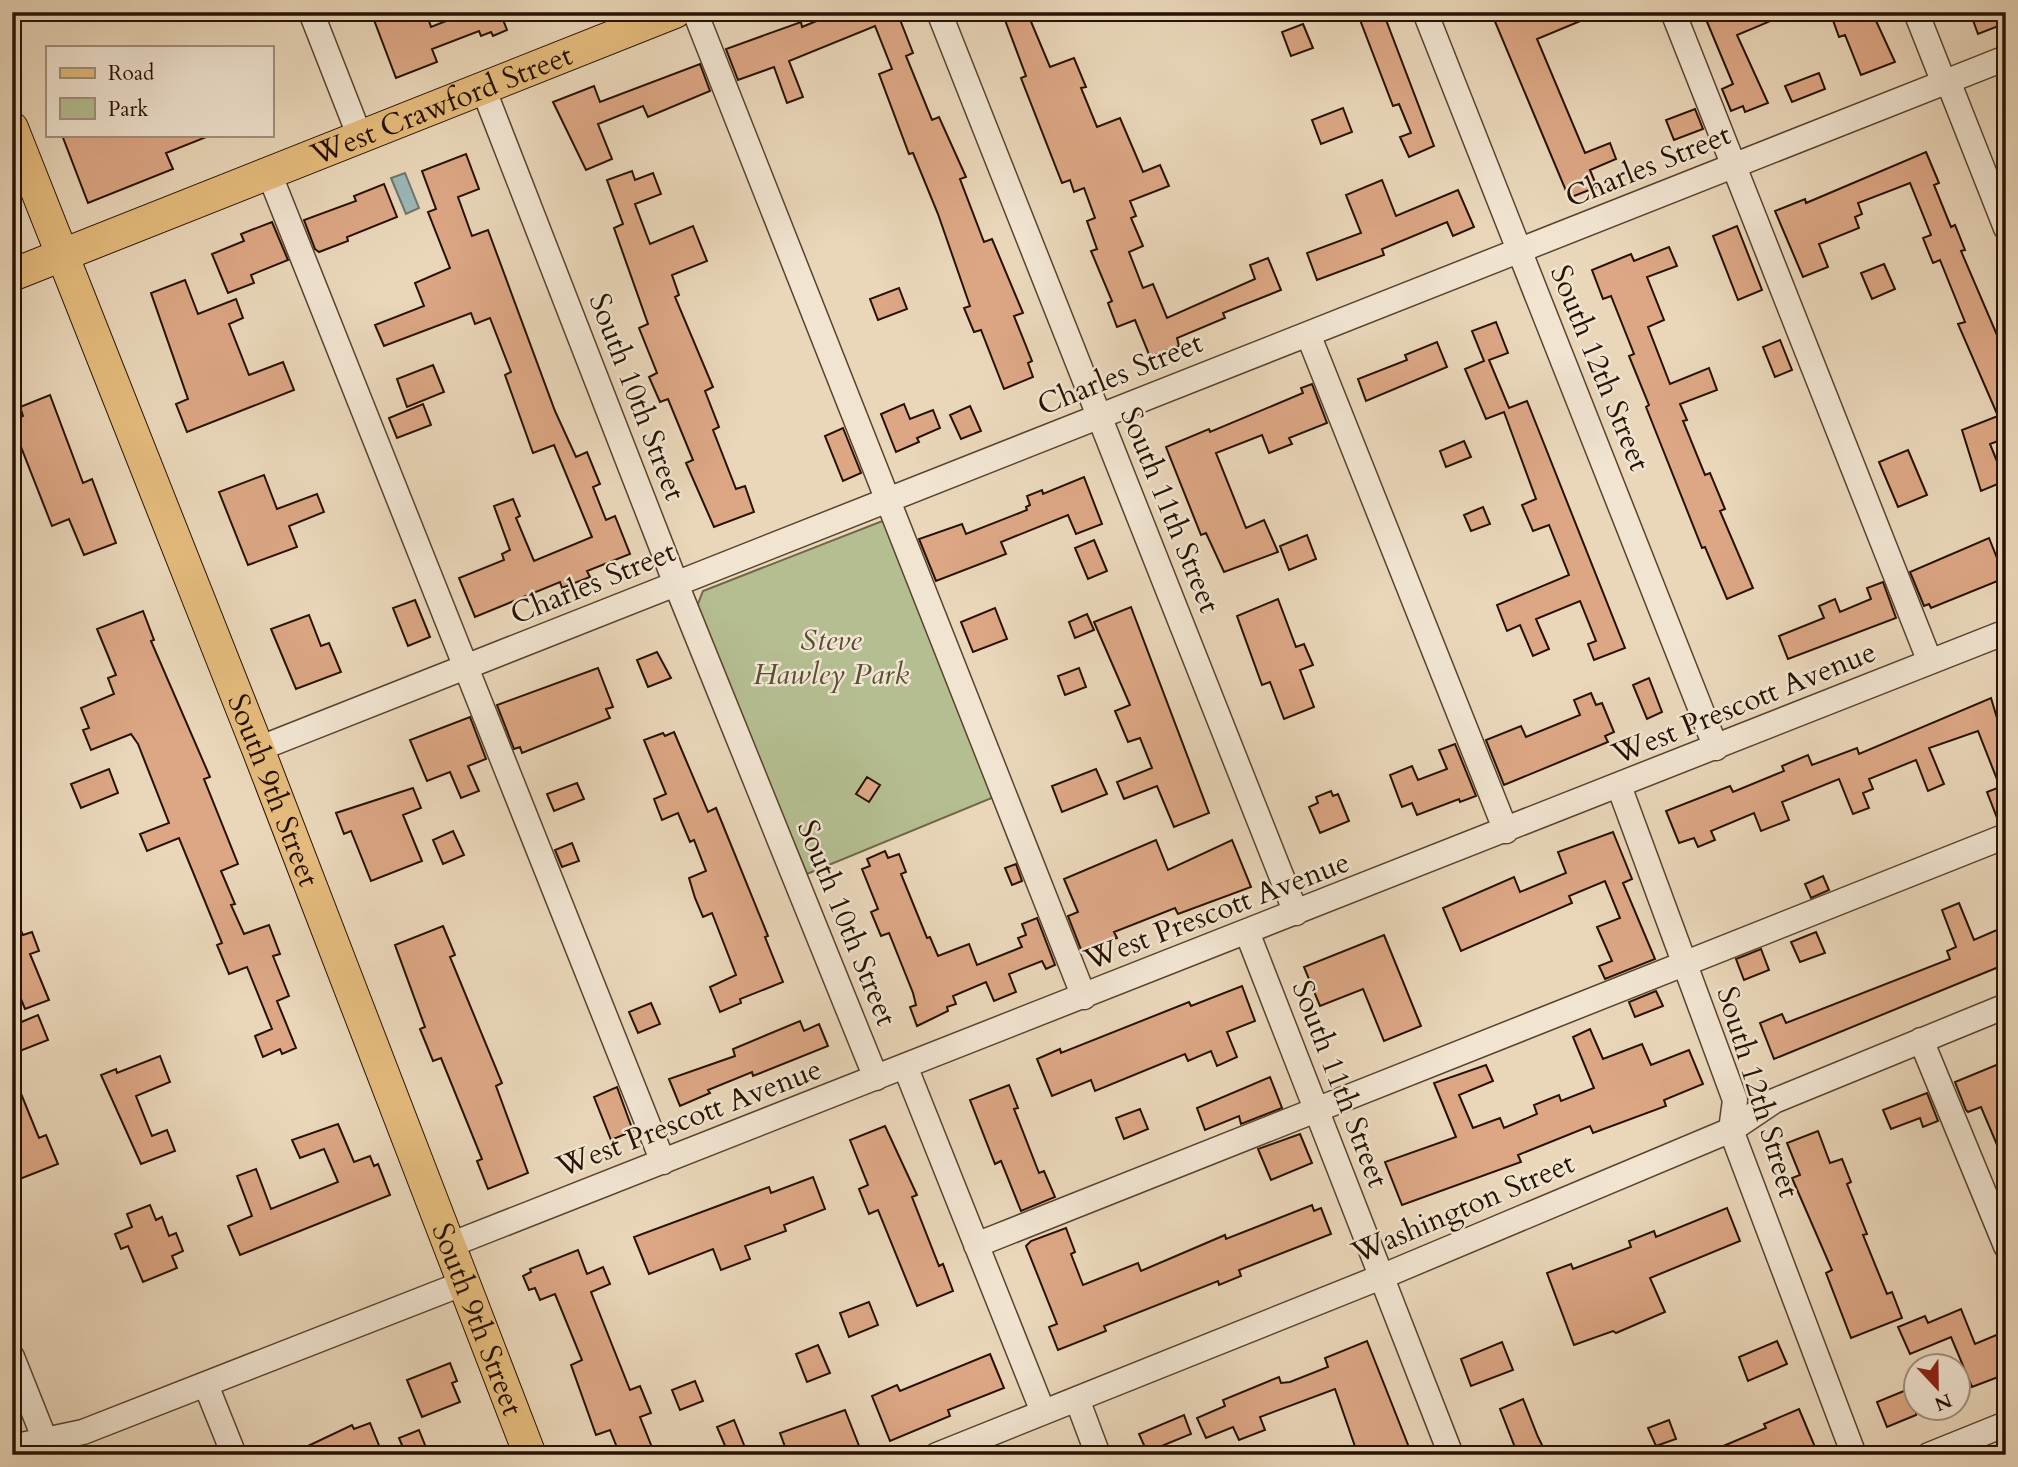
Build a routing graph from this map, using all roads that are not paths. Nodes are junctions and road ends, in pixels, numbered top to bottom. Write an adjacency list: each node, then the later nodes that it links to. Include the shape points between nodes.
1 (311, 12): 13 (street)
2 (675, 12): 8 (main road, West Crawford Street)
3 (695, 12): 22 (street)
4 (939, 12): 21 (street, South 11th Street)
5 (1425, 12): 17 (street, South 12th Street)
6 (1673, 12): 14 (street)
7 (1916, 12): 10 (street, via 1944,83)
8 (639, 19): 11 (main road, West Crawford Street)
9 (2006, 58): 10 (street, Charles Street)
10 (1948, 81): 14 (street, Charles Street); 16 (street)
11 (483, 88): 13 (main road, West Crawford Street); 23 (street, South 10th Street)
12 (12, 128): 18 (main road, South 9th Street)
13 (360, 137): 15 (main road, West Crawford Street)
14 (1733, 166): 17 (street, Charles Street); 25 (street)
15 (269, 173): 18 (main road, West Crawford Street); 26 (street)
16 (2006, 228)
17 (1520, 250): 20 (street, Charles Street); 27 (street, South 12th Street)
18 (63, 254): 19 (main road, West Crawford Street); 28 (main road, South 9th Street)
19 (12, 275)
20 (1308, 334): 21 (street, Charles Street); 30 (street)
21 (1099, 417): 22 (street, Charles Street); 32 (street, South 11th Street)
22 (888, 500): 23 (street, Charles Street); 35 (street)
23 (676, 584): 26 (street, Charles Street); 39 (street, South 10th Street)
24 (2005, 634): 25 (street, West Prescott Avenue)
25 (1930, 663): 27 (street, West Prescott Avenue)
26 (466, 667): 28 (street, Charles Street); 42 (street)
27 (1716, 748): 29 (street, West Prescott Avenue)
28 (258, 750): 43 (main road, South 9th Street)
29 (1619, 786): 30 (street, West Prescott Avenue); 34 (street, South 12th Street)
30 (1506, 831): 32 (street, West Prescott Avenue)
31 (2006, 836): 34 (street)
32 (1296, 913): 33 (street, West Prescott Avenue)
33 (1247, 932): 35 (street, West Prescott Avenue); 40 (street, South 11th Street)
34 (1684, 964): 40 (street); 41 (street, South 12th Street, via 1735,1100)
35 (1084, 997): 38 (street, West Prescott Avenue)
36 (2006, 1006): 37 (street, Washington Street)
37 (1922, 1040): 41 (street, Washington Street, via 1773,1101); 45 (street)
38 (905, 1066): 39 (street, West Prescott Avenue); 44 (street)
39 (876, 1078): 42 (street, West Prescott Avenue)
40 (1316, 1108): 44 (street); 46 (street, South 11th Street)
41 (1731, 1130): 46 (street, Washington Street); 60 (street, South 12th Street)
42 (663, 1162): 43 (street, West Prescott Avenue)
43 (450, 1245): 47 (main road, South 9th Street)
44 (976, 1245): 51 (street)
45 (2006, 1246)
46 (1381, 1277): 50 (street, Washington Street); 59 (street, South 11th Street)
47 (464, 1283): 49 (street); 56 (main road, South 9th Street)
48 (12, 1357): 53 (street)
49 (206, 1385): 53 (street, via 83,1432); 55 (street)
50 (1077, 1399): 51 (street, Washington Street); 58 (street)
51 (1043, 1412): 57 (street, Washington Street)
52 (2006, 1423): 61 (street)
53 (45, 1440): 54 (street)
54 (12, 1447)
55 (234, 1455)
56 (530, 1455)
57 (937, 1455)
58 (1098, 1455)
59 (1450, 1455)
60 (1854, 1455)
61 (1929, 1455)

